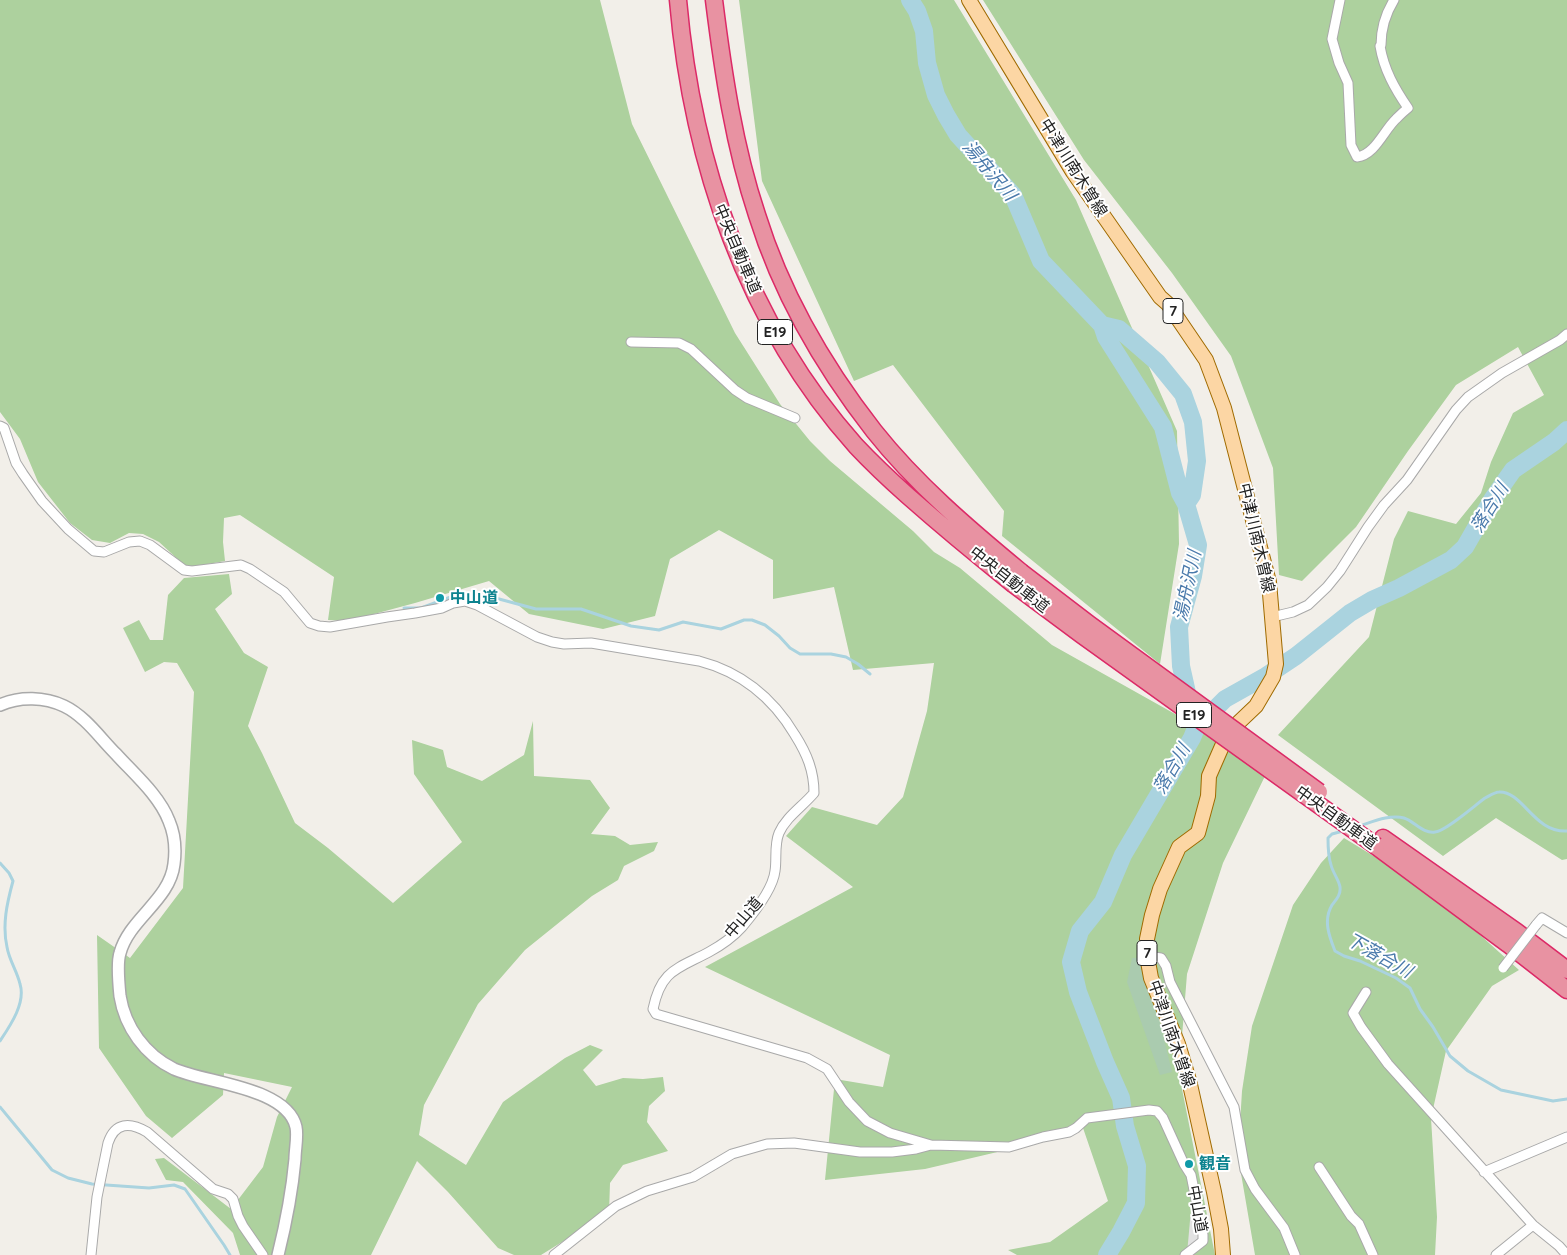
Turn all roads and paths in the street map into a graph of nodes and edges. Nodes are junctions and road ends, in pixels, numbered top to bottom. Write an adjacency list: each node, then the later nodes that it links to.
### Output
1 (678, 0): 10 (highway, 中央自動車道 / E19)
2 (714, 0): 10 (highway, 中央自動車道 / E19)
3 (968, 0): 11 (main road, 中津川南木曽線 / 7)
4 (1340, 0): 5 (street)
5 (1394, 0)
6 (1567, 334): 11 (street)
7 (631, 342): 8 (street)
8 (795, 418)
9 (0, 426): 21 (street, 中山道)
10 (1017, 578): 13 (highway, 中央自動車道 / E19, bridge)
11 (1272, 617): 15 (main road, 中津川南木曽線 / 7)
12 (0, 705): 27 (street)
13 (1378, 842): 17 (highway, 中央自動車道 / E19); 18 (highway, 中央自動車道 / E19)
14 (1567, 933): 16 (street, bridge)
15 (1147, 956): 30 (main road, 中津川南木曽線 / 7); 31 (street)
16 (1503, 968)
17 (1567, 970)
18 (1567, 990)
19 (1366, 992): 23 (street)
20 (1567, 1137): 23 (street)
21 (931, 1145): 28 (street); 29 (street, 中山道)
22 (1319, 1167): 32 (street)
23 (1484, 1172): 24 (street)
24 (1533, 1225): 33 (street); 34 (street)
25 (91, 1255): 26 (street)
26 (263, 1255)
27 (278, 1255)
28 (554, 1255)
29 (1185, 1255)
30 (1223, 1255)
31 (1295, 1255)
32 (1373, 1255)
33 (1496, 1255)
34 (1567, 1255)

